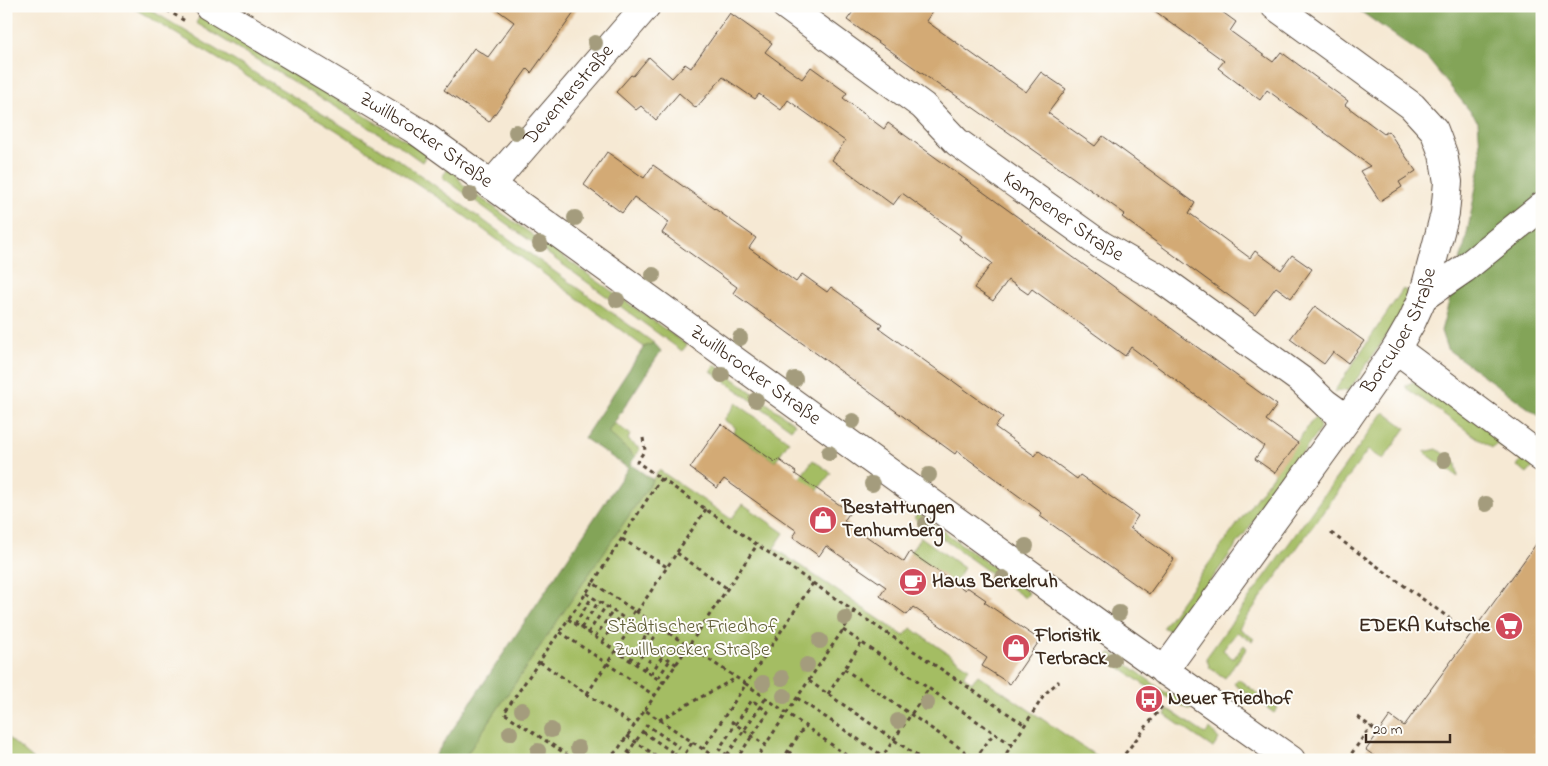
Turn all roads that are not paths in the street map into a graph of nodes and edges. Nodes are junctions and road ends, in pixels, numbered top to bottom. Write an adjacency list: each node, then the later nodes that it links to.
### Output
1 (208, 6): 5 (street, Zwillbrocker Straße)
2 (646, 6): 5 (street, Deventerstraße)
3 (786, 6): 9 (street, Kampener Straße)
4 (1275, 6): 7 (street, Borculoer Straße)
5 (491, 185): 11 (street, Zwillbrocker Straße)
6 (1542, 206): 7 (street)
7 (1423, 297): 8 (street, Borculoer Straße)
8 (1396, 349): 9 (street, Borculoer Straße); 10 (street)
9 (1347, 419): 11 (street, Borculoer Straße)
10 (1542, 458)
11 (1164, 670): 12 (street, Zwillbrocker Straße)
12 (1291, 760)

